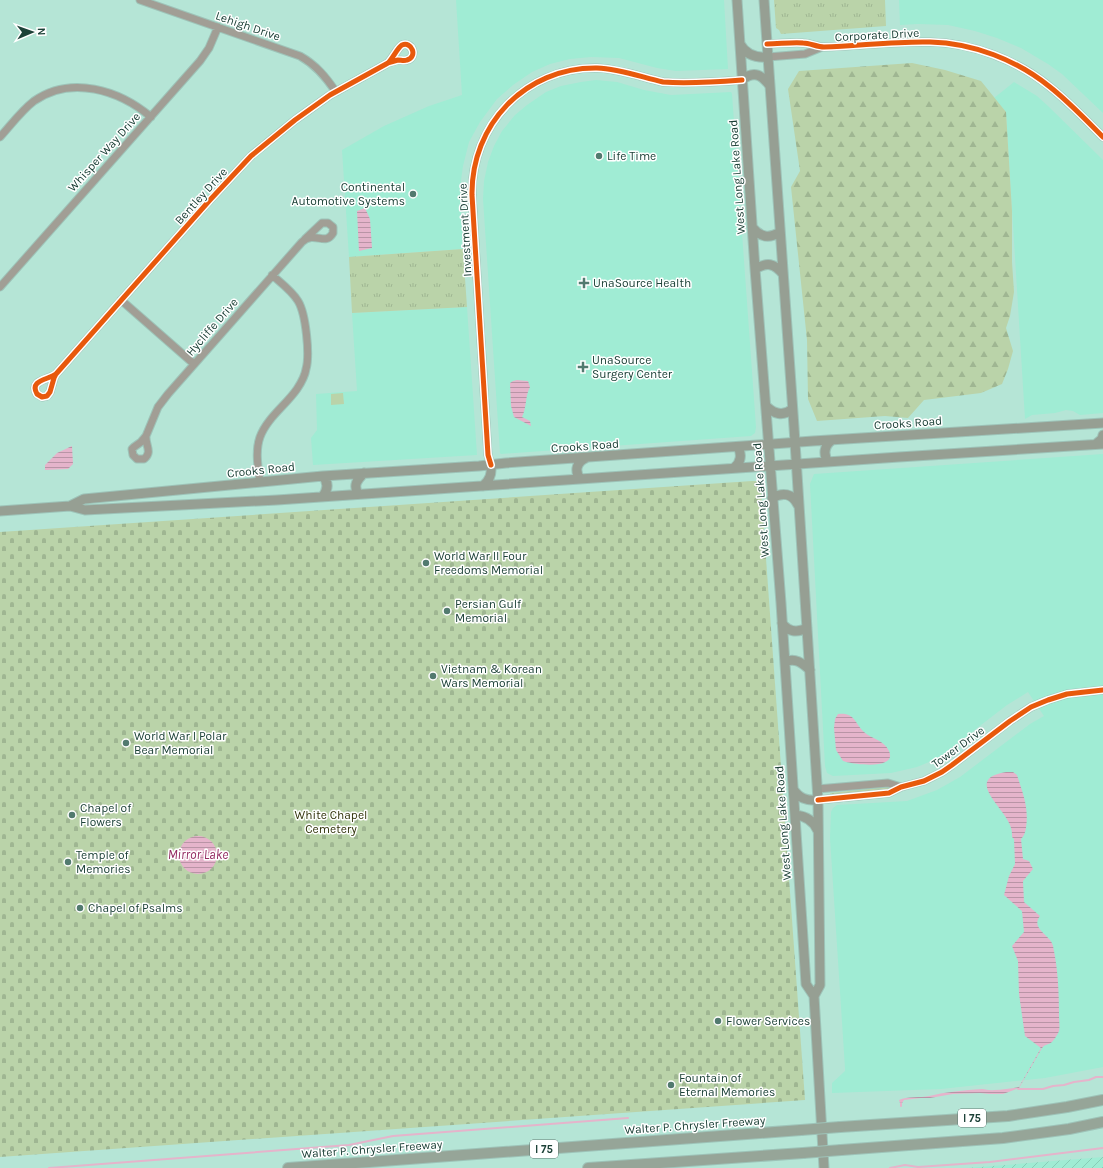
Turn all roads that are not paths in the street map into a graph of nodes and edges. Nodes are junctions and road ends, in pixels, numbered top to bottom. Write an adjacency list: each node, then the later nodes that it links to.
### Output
1 (140, 0): 4 (street, Lehigh Drive)
2 (737, 0): 5 (main road, West Long Lake Road)
3 (764, 0): 6 (main road, West Long Lake Road)
4 (218, 27): 12 (street, Lehigh Drive); 13 (street, Whisper Way Drive)
5 (740, 44): 8 (main road); 10 (main road, West Long Lake Road)
6 (767, 44): 7 (street, Corporate Drive); 8 (main road, West Long Lake Road)
7 (822, 48): 8 (street, Corporate Drive); 15 (street, Corporate Drive)
8 (768, 57): 11 (main road, West Long Lake Road)
9 (388, 63): 12 (street, Bentley Drive)
10 (742, 80): 11 (main road); 16 (main road, West Long Lake Road); 39 (street, Investment Drive)
11 (770, 86): 17 (main road, West Long Lake Road)
12 (336, 92): 23 (street, Bentley Drive)
13 (151, 116): 14 (street); 22 (street, Whisper Way Drive)
14 (0, 137)
15 (1103, 137)
16 (752, 227): 17 (main road); 19 (main road, West Long Lake Road)
17 (780, 232): 20 (main road, West Long Lake Road)
18 (305, 239): 21 (street, Hycliffe Drive)
19 (755, 269): 20 (main road); 26 (main road, West Long Lake Road)
20 (783, 274): 27 (main road, West Long Lake Road)
21 (272, 275): 24 (street, Hycliffe Drive); 45 (street)
22 (0, 287)
23 (121, 300): 24 (street); 25 (street, Bentley Drive)
24 (194, 364): 30 (street, Hycliffe Drive)
25 (56, 374)
26 (766, 406): 27 (main road); 33 (main road, West Long Lake Road)
27 (792, 408): 32 (main road, West Long Lake Road)
28 (1102, 425): 31 (main road, Crooks Road)
29 (1103, 435): 34 (main road)
30 (146, 436)
31 (832, 440): 32 (main road, Crooks Road); 37 (main road)
32 (794, 443): 33 (main road, Crooks Road); 38 (main road, West Long Lake Road)
33 (769, 444): 35 (main road, Crooks Road); 40 (main road, West Long Lake Road)
34 (1100, 444): 37 (main road, Crooks Road)
35 (738, 446): 36 (main road, Crooks Road); 41 (main road)
36 (586, 458): 39 (main road, Crooks Road); 44 (main road)
37 (828, 462): 38 (main road, Crooks Road)
38 (796, 464): 40 (main road, Crooks Road); 52 (main road, West Long Lake Road)
39 (491, 465): 42 (main road, Crooks Road); 46 (main road)
40 (770, 465): 41 (main road, Crooks Road); 50 (main road, West Long Lake Road)
41 (734, 468): 44 (main road, Crooks Road)
42 (364, 473): 43 (main road, Crooks Road); 48 (main road)
43 (323, 476): 45 (main road, Crooks Road); 49 (main road)
44 (580, 479): 46 (main road, Crooks Road)
45 (260, 482): 47 (main road, Crooks Road)
46 (483, 486): 48 (main road, Crooks Road)
47 (201, 488): 51 (main road); 53 (main road, Crooks Road)
48 (358, 494): 49 (main road, Crooks Road)
49 (322, 496): 51 (main road, Crooks Road)
50 (772, 498): 52 (main road); 55 (main road, West Long Lake Road)
51 (197, 505): 53 (main road, Crooks Road)
52 (798, 505): 56 (main road, West Long Lake Road)
53 (70, 506): 54 (main road, Crooks Road)
54 (0, 511)
55 (782, 623): 56 (main road); 57 (main road, West Long Lake Road)
56 (807, 628): 58 (main road, West Long Lake Road)
57 (785, 662): 58 (main road); 62 (main road, West Long Lake Road)
58 (810, 670): 61 (main road, West Long Lake Road)
59 (1103, 690): 60 (street, Tower Drive)
60 (901, 787): 61 (street, Tower Drive); 63 (street, Tower Drive)
61 (817, 788): 63 (main road, West Long Lake Road)
62 (793, 789): 63 (main road); 64 (main road, West Long Lake Road)
63 (818, 800): 65 (main road, West Long Lake Road)
64 (795, 815): 65 (main road); 66 (main road, West Long Lake Road)
65 (818, 833): 67 (main road, West Long Lake Road)
66 (801, 908): 67 (main road); 68 (main road, West Long Lake Road)
67 (819, 912): 68 (main road, West Long Lake Road)
68 (814, 996): 73 (main road, West Long Lake Road)
69 (1103, 1100): 71 (highway, Walter P. Chrysler Freeway / I 75, bridge)
70 (1103, 1122): 72 (highway, I 75, bridge)
71 (288, 1168)
72 (588, 1168)
73 (824, 1168)

